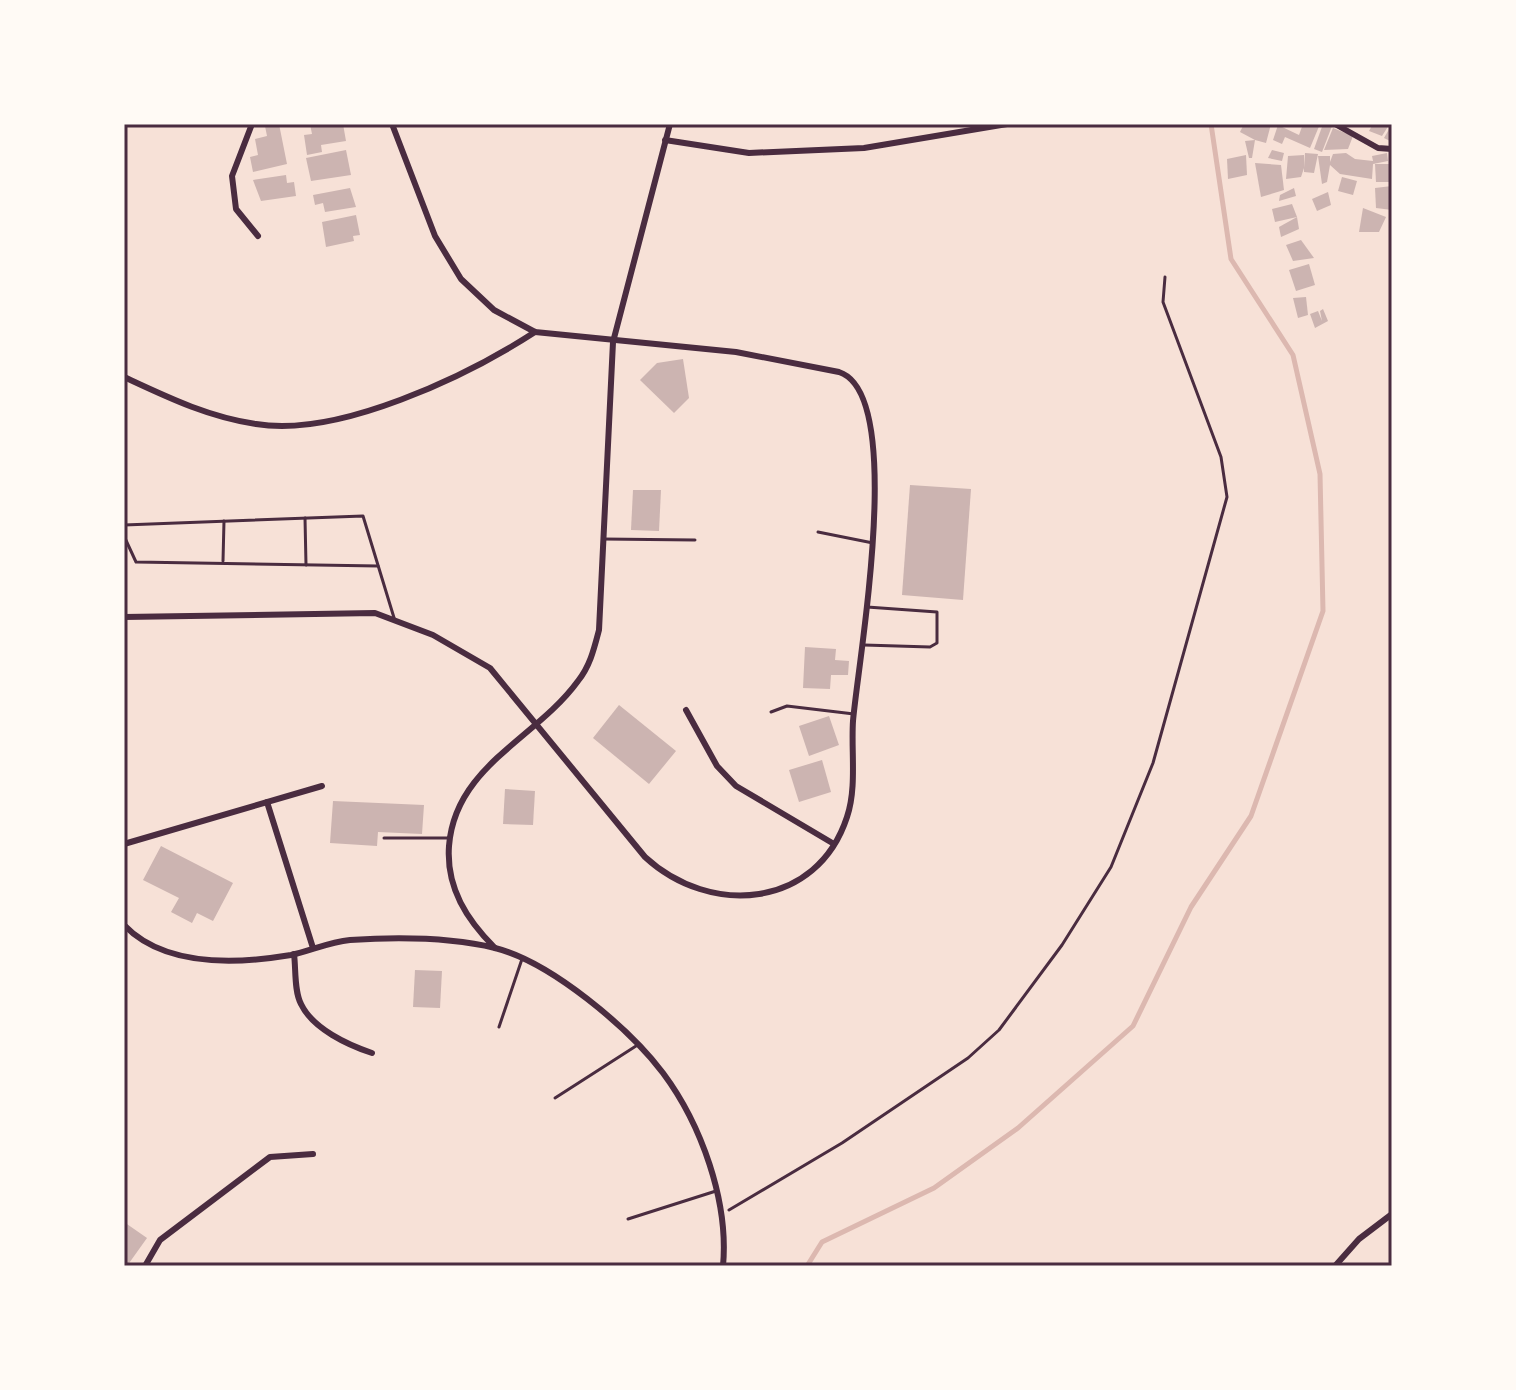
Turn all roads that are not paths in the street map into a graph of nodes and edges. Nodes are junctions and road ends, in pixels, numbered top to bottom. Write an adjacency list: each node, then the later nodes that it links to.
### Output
1 (252, 124): 8 (street)
2 (392, 124): 9 (street)
3 (670, 124): 6 (street)
4 (1007, 124): 6 (street)
5 (1335, 124): 7 (street)
6 (665, 140): 10 (street)
7 (1392, 149)
8 (258, 236)
9 (535, 332): 10 (street); 11 (street)
10 (613, 342): 17 (street); 19 (street)
11 (124, 377)
12 (305, 518): 13 (lane); 21 (lane); 22 (lane)
13 (224, 521): 14 (lane); 20 (lane)
14 (124, 525)
15 (818, 532): 19 (lane)
16 (124, 536): 20 (lane)
17 (603, 539): 18 (lane); 30 (street)
18 (695, 540)
19 (873, 543): 23 (street)
20 (223, 561): 21 (lane)
21 (306, 565): 22 (lane)
22 (378, 566): 25 (lane)
23 (867, 607): 26 (street); 26 (lane)
24 (124, 617): 25 (street)
25 (395, 621): 30 (street)
26 (864, 645): 29 (street)
27 (686, 710): 36 (street)
28 (771, 712): 29 (lane)
29 (854, 714): 36 (street)
30 (536, 722): 34 (street); 36 (street)
31 (322, 786): 32 (street)
32 (267, 802): 35 (street); 38 (street)
33 (384, 838): 34 (lane)
34 (449, 838): 39 (street)
35 (124, 844)
36 (834, 844)
37 (124, 925): 40 (street)
38 (313, 948): 39 (street); 40 (street)
39 (495, 948): 41 (street)
40 (294, 954): 44 (street)
41 (522, 959): 42 (lane); 43 (street)
42 (499, 1027)
43 (640, 1043): 45 (lane); 47 (street)
44 (372, 1053)
45 (555, 1098)
46 (313, 1154): 50 (street)
47 (716, 1191): 49 (lane); 51 (street)
48 (1392, 1214): 52 (street)
49 (628, 1219)
50 (145, 1266)
51 (723, 1266)
52 (1335, 1266)

